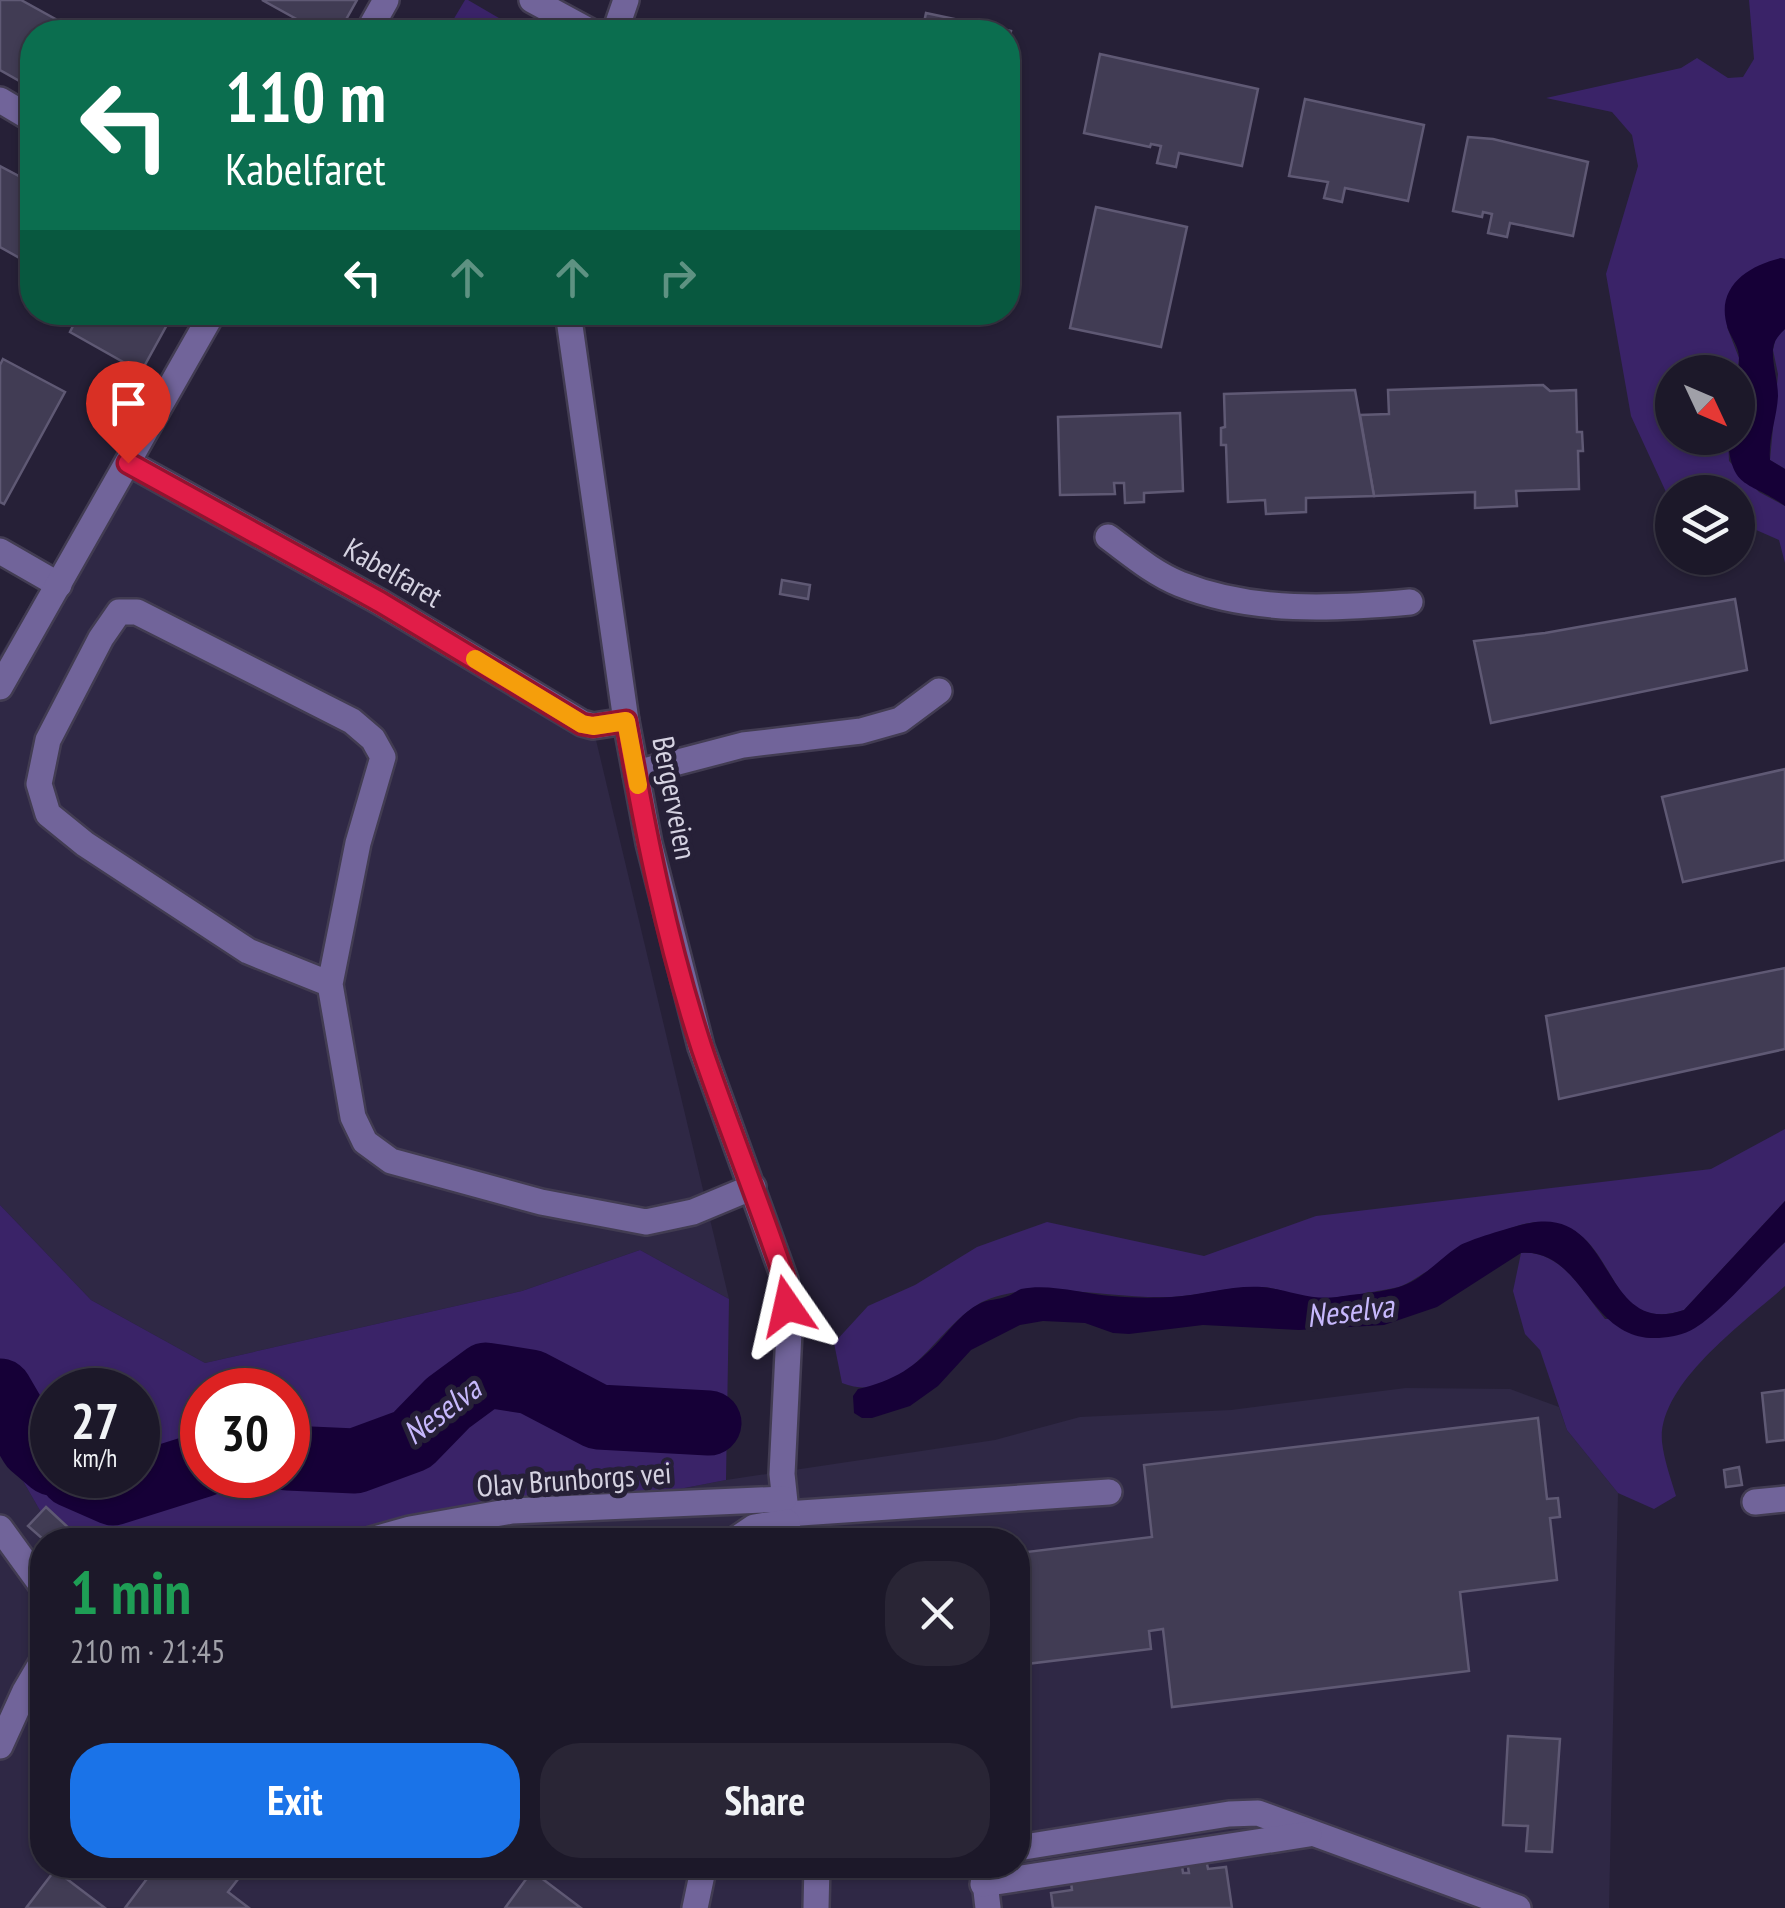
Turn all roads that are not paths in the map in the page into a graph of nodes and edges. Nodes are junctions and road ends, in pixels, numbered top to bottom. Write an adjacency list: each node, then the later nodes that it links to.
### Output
1 (532, 0): 2 (street)
2 (569, 20)
3 (205, 325): 5 (street)
4 (570, 325): 12 (street, Bergerveien)
5 (128, 463): 8 (street); 12 (street, Kabelfaret)
6 (1108, 537): 9 (street)
7 (0, 551): 8 (street)
8 (59, 584): 10 (street)
9 (1410, 602)
10 (0, 687)
11 (938, 691): 13 (street)
12 (626, 721): 13 (street, Bergerveien)
13 (636, 773): 15 (street, Bergerveien)
14 (330, 984): 14 (street); 15 (street)
15 (753, 1187): 19 (street, Bergerveien)
16 (1109, 1492): 19 (street)
17 (1785, 1498): 18 (street)
18 (1755, 1502)
19 (785, 1510): 21 (street, Olav Brunborgs vei); 22 (street)
20 (0, 1528): 23 (street)
21 (416, 1528)
22 (754, 1528)
23 (30, 1569)
24 (30, 1682): 25 (street)
25 (0, 1746)
26 (1314, 1833): 27 (street); 30 (street); 33 (street)
27 (1030, 1846)
28 (701, 1878): 31 (street)
29 (817, 1878): 32 (street)
30 (985, 1886)
31 (695, 1908)
32 (816, 1908)
33 (1518, 1908)

